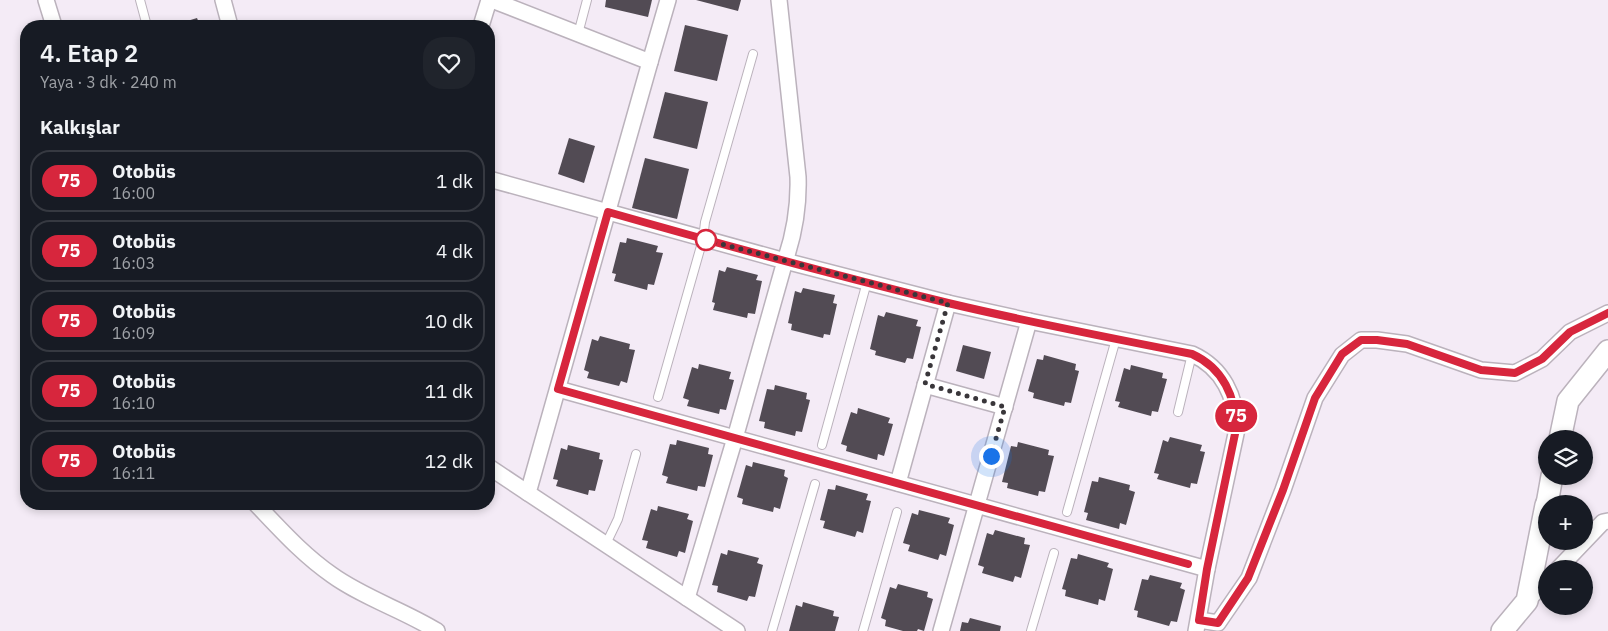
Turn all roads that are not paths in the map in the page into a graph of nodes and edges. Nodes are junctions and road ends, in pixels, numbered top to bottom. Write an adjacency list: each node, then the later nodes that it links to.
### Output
1 (46, 0): 8 (street)
2 (140, 0): 9 (lane)
3 (223, 0): 10 (street)
4 (490, 0): 11 (street); 12 (street)
5 (587, 0): 12 (lane)
6 (668, 0): 14 (street)
7 (779, 0): 18 (street)
8 (52, 20)
9 (145, 20)
10 (228, 20)
11 (483, 20)
12 (578, 34): 14 (street)
13 (753, 54): 17 (lane)
14 (650, 62): 16 (street)
15 (495, 181): 16 (street)
16 (608, 212): 17 (street); 27 (street)
17 (703, 239): 18 (street); 28 (lane)
18 (785, 261): 19 (street); 32 (street)
19 (867, 282): 20 (street); 33 (lane)
20 (948, 303): 22 (street); 26 (street)
21 (1608, 313): 52 (street)
22 (1029, 321): 23 (street); 29 (street)
23 (1116, 339): 25 (street); 42 (lane)
24 (1608, 351): 31 (street)
25 (1192, 354): 30 (lane); 48 (street)
26 (925, 384): 29 (street); 36 (street)
27 (558, 389): 32 (street); 38 (street)
28 (658, 397)
29 (1005, 407): 39 (street)
30 (1178, 412)
31 (1562, 430)
32 (735, 438): 36 (street); 50 (street)
33 (822, 445)
34 (636, 454): 44 (lane)
35 (495, 471): 38 (street)
36 (898, 483): 39 (street)
37 (815, 484): 55 (lane)
38 (528, 493): 44 (street)
39 (976, 505): 48 (street); 57 (street)
40 (262, 510): 53 (street)
41 (897, 512): 56 (lane)
42 (1067, 512)
43 (1608, 521): 47 (street)
44 (606, 544): 50 (street)
45 (1538, 545): 51 (street)
46 (1054, 553): 58 (lane)
47 (1567, 560)
48 (1207, 569): 52 (street)
49 (1538, 590): 51 (street)
50 (687, 598): 54 (street)
51 (1527, 601): 59 (street)
52 (1198, 626)
53 (437, 631)
54 (737, 631)
55 (772, 631)
56 (863, 631)
57 (941, 631)
58 (1031, 631)
59 (1502, 631)

